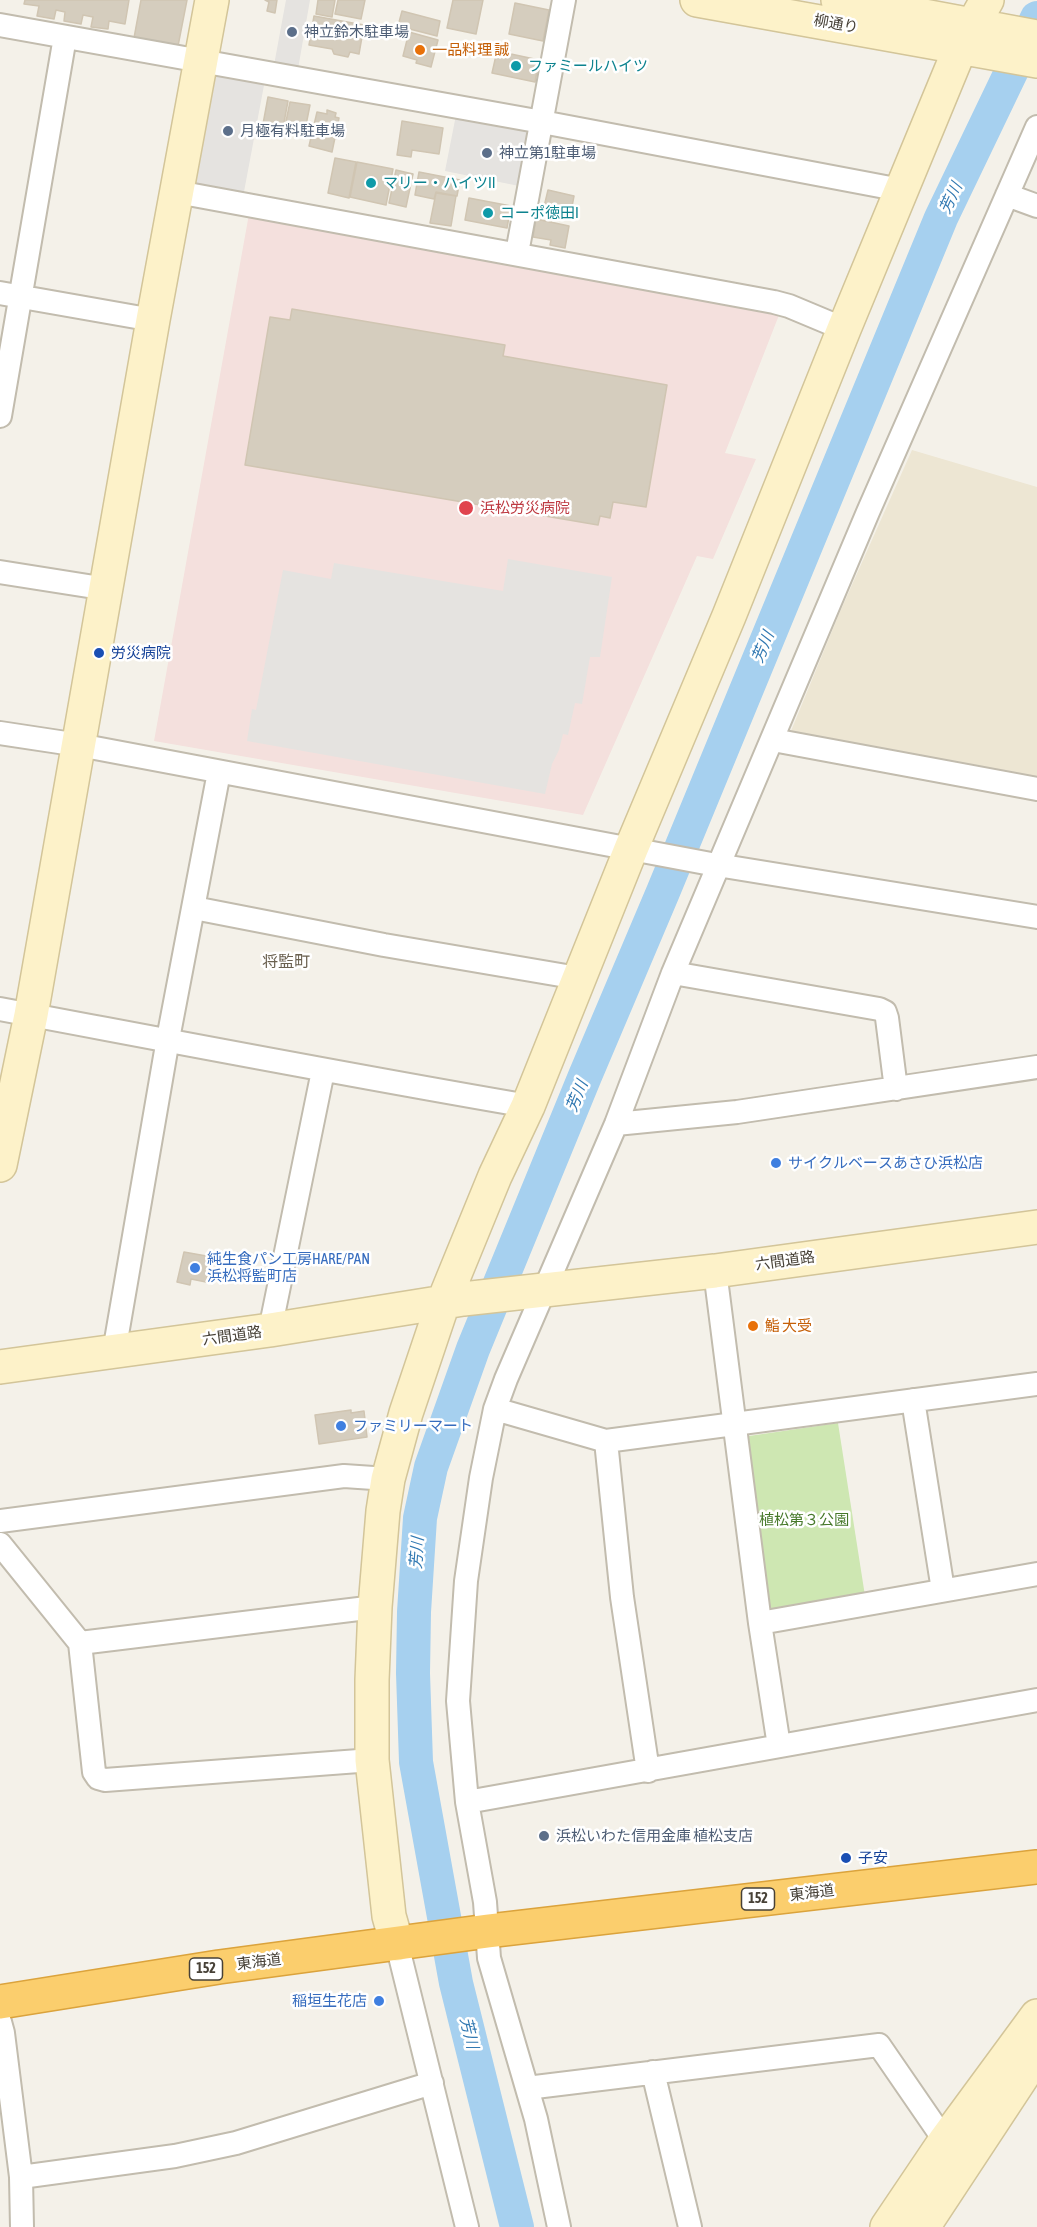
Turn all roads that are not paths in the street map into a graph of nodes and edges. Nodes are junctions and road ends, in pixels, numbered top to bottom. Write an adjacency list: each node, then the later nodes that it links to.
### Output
1 (212, 0): 9 (street)
2 (564, 0): 11 (street)
3 (697, 0): 6 (street, 柳通り)
4 (838, 0): 6 (street, 柳通り)
5 (0, 25): 7 (street)
6 (977, 29): 8 (street); 10 (street); 13 (street)
7 (65, 37): 9 (street); 18 (street)
8 (1037, 38)
9 (201, 61): 11 (street); 14 (street)
10 (1037, 61)
11 (542, 122): 13 (street); 17 (street)
12 (1037, 127): 15 (street)
13 (901, 190): 20 (street)
14 (177, 192): 17 (street); 19 (street)
15 (1007, 195): 16 (street); 25 (street)
16 (1037, 206)
17 (517, 253): 20 (street)
18 (10, 295): 19 (street); 21 (street)
19 (153, 320): 23 (street)
20 (844, 329): 29 (street)
21 (0, 416)
22 (0, 572): 23 (street)
23 (107, 589): 26 (street)
24 (0, 733): 26 (street)
25 (773, 740): 28 (street); 30 (street)
26 (79, 745): 27 (street); 35 (street)
27 (219, 772): 29 (street); 31 (street)
28 (1037, 789)
29 (637, 850): 30 (street); 34 (street)
30 (715, 865): 32 (street); 33 (street)
31 (194, 908): 34 (street); 36 (street)
32 (1037, 917)
33 (673, 973): 39 (street); 41 (street)
34 (578, 978): 40 (street)
35 (15, 1012): 36 (street); 42 (street)
36 (168, 1039): 38 (street); 48 (street)
37 (1037, 1067): 39 (street)
38 (323, 1071): 40 (street); 47 (street)
39 (896, 1089): 41 (street)
40 (528, 1106): 46 (street)
41 (616, 1124): 45 (street)
42 (0, 1164)
43 (1037, 1227): 44 (street, 六間道路)
44 (714, 1271): 45 (street, 六間道路); 53 (street)
45 (538, 1291): 46 (street, 六間道路); 52 (street)
46 (453, 1301): 47 (street, 六間道路); 55 (street)
47 (270, 1330): 48 (street, 六間道路)
48 (114, 1352): 49 (street, 六間道路)
49 (0, 1367)
50 (1037, 1384): 51 (street)
51 (913, 1400): 53 (street); 59 (street)
52 (495, 1409): 54 (street); 67 (street)
53 (735, 1423): 54 (street); 61 (street)
54 (606, 1441): 66 (street)
55 (388, 1479): 56 (street); 60 (street)
56 (0, 1521)
57 (0, 1544): 62 (street)
58 (1037, 1574): 59 (street)
59 (943, 1590): 61 (street)
60 (375, 1607): 62 (street); 65 (street)
61 (760, 1623): 64 (street)
62 (80, 1643): 65 (street)
63 (1037, 1700): 64 (street)
64 (779, 1746): 66 (street)
65 (372, 1760): 70 (street)
66 (648, 1771): 67 (street)
67 (467, 1802): 69 (street)
68 (1037, 1867): 69 (highway, 東海道 / 152)
69 (484, 1932): 70 (highway, 152); 76 (street)
70 (404, 1943): 71 (highway, 東海道 / 152); 75 (street)
71 (0, 2002)
72 (0, 2022): 78 (street)
73 (1033, 2028): 77 (street); 84 (street)
74 (653, 2072): 76 (street); 77 (street); 82 (street)
75 (432, 2083): 78 (street); 80 (street)
76 (527, 2088): 81 (street)
77 (945, 2140): 83 (street)
78 (21, 2177): 79 (street)
79 (22, 2227)
80 (467, 2227)
81 (559, 2227)
82 (690, 2227)
83 (887, 2227)
84 (922, 2227)

